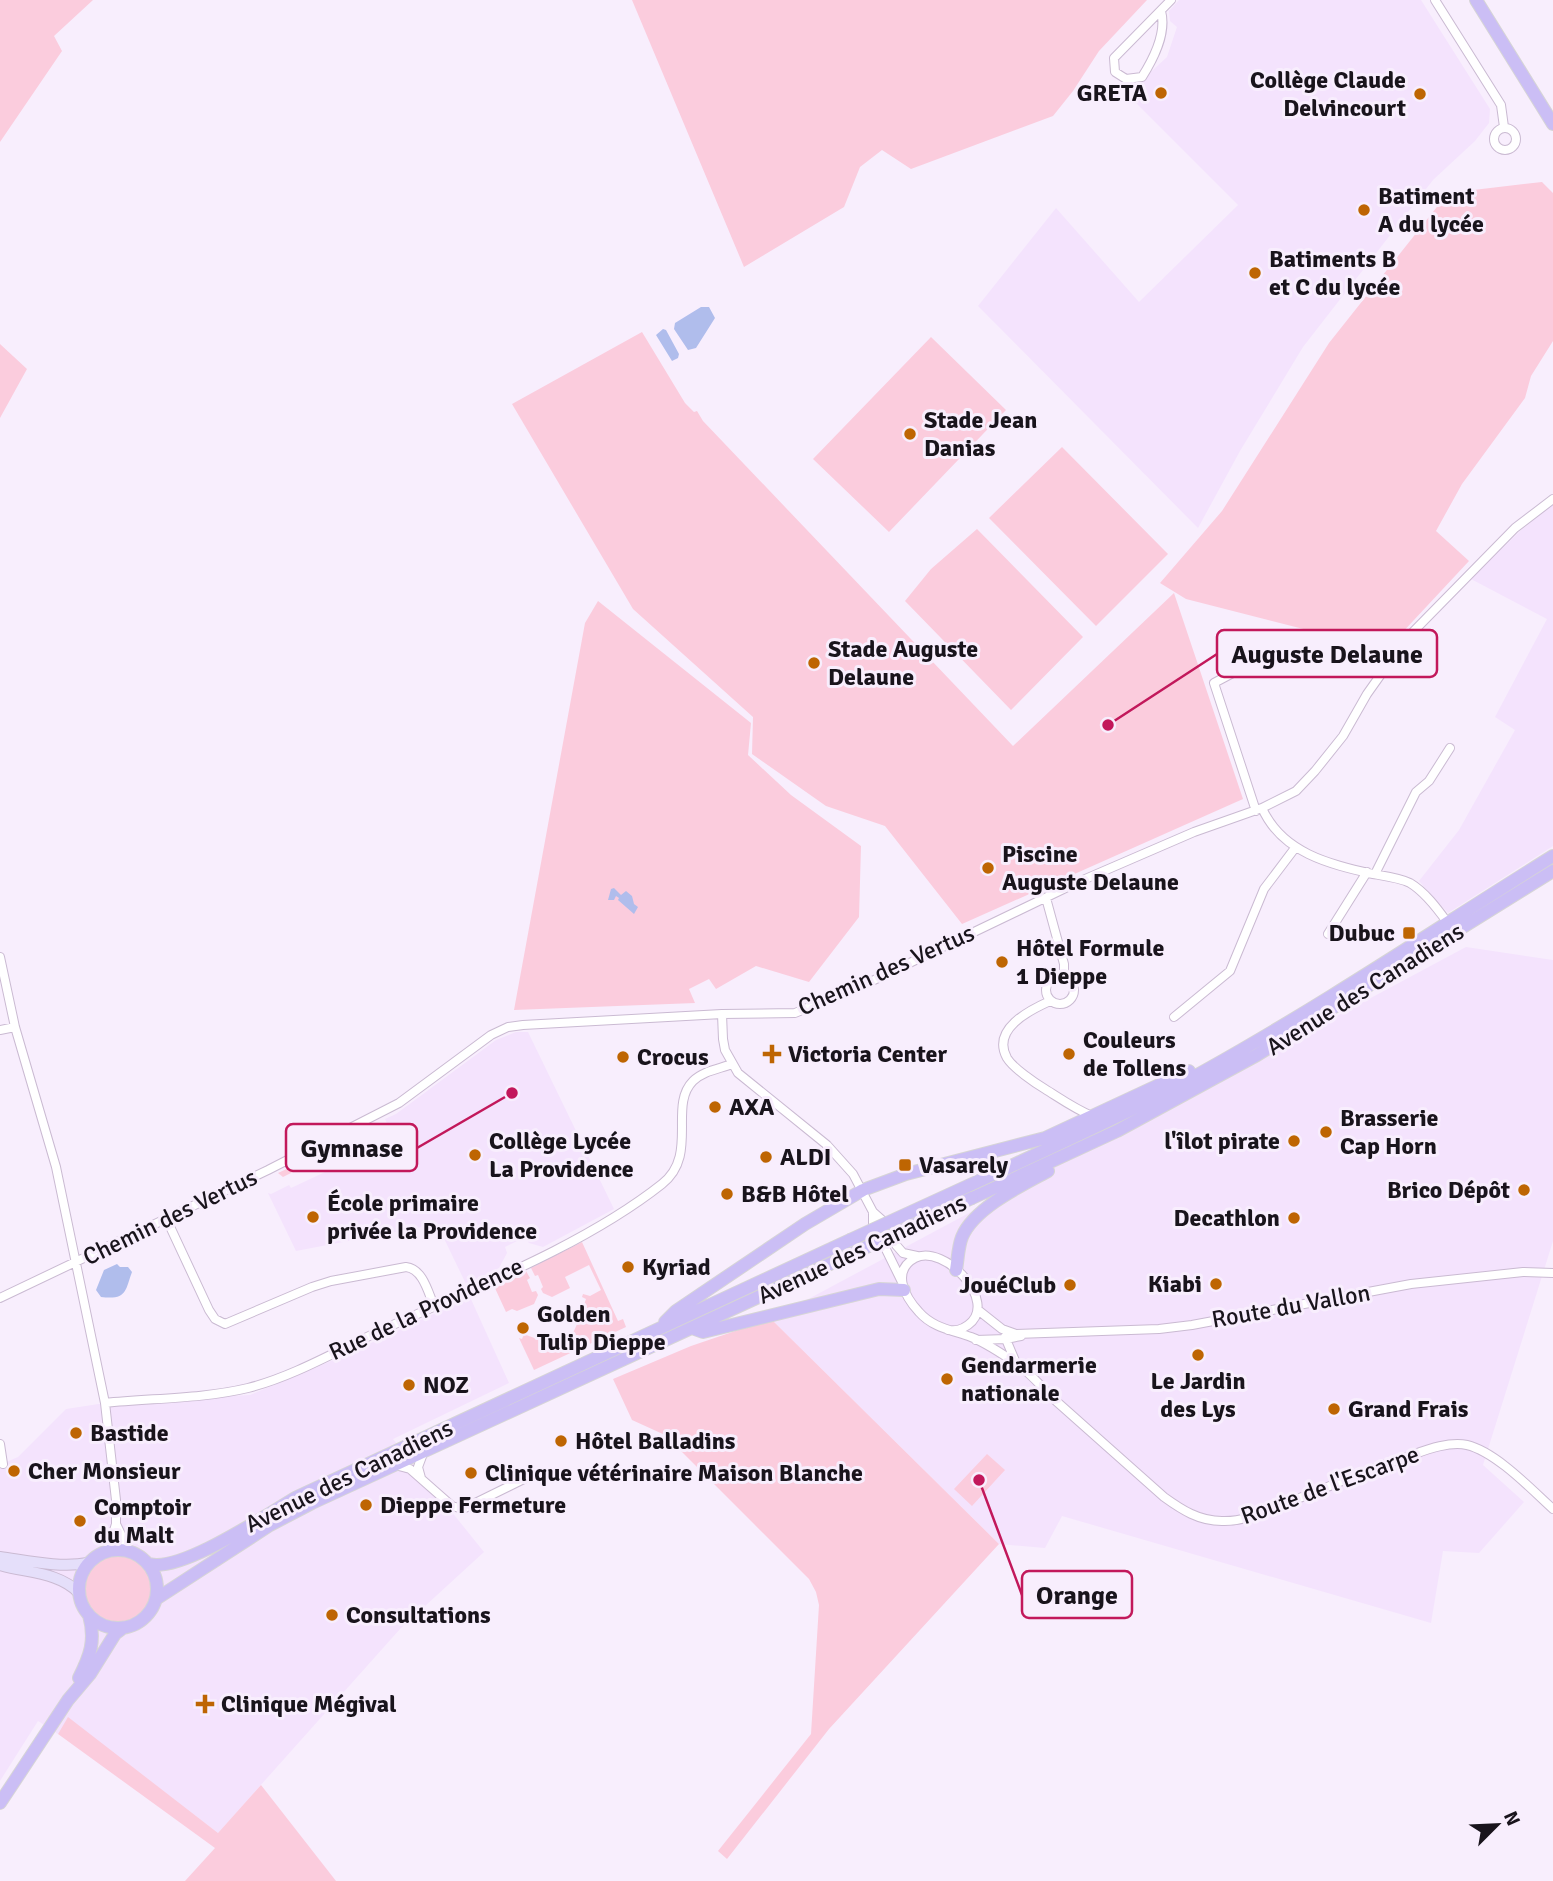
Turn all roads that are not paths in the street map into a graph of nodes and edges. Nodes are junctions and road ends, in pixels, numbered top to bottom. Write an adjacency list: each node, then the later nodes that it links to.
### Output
1 (1171, 0): 4 (street)
2 (1435, 0): 6 (street)
3 (1476, 0): 5 (main road)
4 (1161, 11): 4 (street)
5 (1553, 124)
6 (1504, 127)
7 (1553, 499): 10 (street, Chemin des Vertus)
8 (1244, 667): 10 (street)
9 (1450, 748): 14 (street)
10 (1259, 809): 11 (street); 15 (street, Chemin des Vertus)
11 (1295, 848): 14 (street); 22 (street)
12 (1553, 856): 16 (main road, Avenue des Canadiens)
13 (1553, 871): 28 (main road, Avenue des Canadiens)
14 (1371, 873): 16 (street); 17 (street)
15 (1046, 898): 19 (street); 21 (street, Chemin des Vertus)
16 (1447, 922): 26 (main road, Avenue des Canadiens)
17 (1328, 934)
18 (0, 957): 23 (street)
19 (1064, 976): 20 (street); 20 (street)
20 (1050, 1001): 27 (street)
21 (722, 1014): 25 (street); 31 (street, Chemin des Vertus)
22 (1174, 1017)
23 (15, 1027): 24 (street); 34 (street)
24 (0, 1030)
25 (732, 1063): 29 (street); 39 (street, Rue de la Providence)
26 (1210, 1068): 27 (main road); 32 (main road, Avenue des Canadiens, bridge)
27 (1092, 1116): 29 (main road)
28 (1117, 1131): 32 (main road, Avenue des Canadiens, bridge); 35 (main road)
29 (863, 1191): 30 (street); 41 (main road)
30 (873, 1212): 33 (street); 37 (street)
31 (166, 1218): 34 (street, Chemin des Vertus); 39 (street)
32 (853, 1246): 41 (main road, Avenue des Canadiens); 42 (main road, Avenue des Canadiens)
33 (917, 1256): 35 (street); 37 (street)
34 (75, 1263): 38 (street, Chemin des Vertus); 49 (street)
35 (956, 1270): 40 (street)
36 (1553, 1273): 45 (street, Route du Vallon)
37 (903, 1286): 42 (main road); 44 (street)
38 (0, 1297)
39 (434, 1306): 49 (street, Rue de la Providence)
40 (978, 1310): 43 (street); 44 (street)
41 (660, 1328): 62 (main road, Avenue des Canadiens)
42 (691, 1328): 51 (main road, Avenue des Canadiens)
43 (1002, 1329): 45 (street); 46 (street, Route de l'Escarpe)
44 (948, 1330): 47 (street, Route de l'Escarpe)
45 (1028, 1335): 46 (street)
46 (1006, 1339): 47 (street); 48 (street, Route de l'Escarpe)
47 (976, 1340): 48 (street, Route de l'Escarpe)
48 (1016, 1363): 56 (street, Route de l'Escarpe)
49 (105, 1403): 57 (street)
50 (0, 1444): 52 (street)
51 (424, 1451): 53 (main road, Avenue des Canadiens); 55 (street)
52 (3, 1464)
53 (395, 1465): 55 (street); 65 (main road, Avenue des Canadiens)
54 (530, 1476): 55 (street)
55 (421, 1481)
56 (1553, 1508)
57 (116, 1524): 58 (street); 59 (street)
58 (107, 1550): 59 (main road); 61 (main road)
59 (129, 1551): 62 (main road)
60 (0, 1557): 61 (main road)
61 (88, 1563): 64 (main road)
62 (149, 1564): 65 (main road)
63 (0, 1565): 64 (main road)
64 (79, 1593): 66 (main road)
65 (156, 1599): 67 (main road)
66 (89, 1615): 67 (main road); 68 (main road)
67 (123, 1628): 68 (main road)
68 (68, 1700): 69 (main road)
69 (0, 1803)

